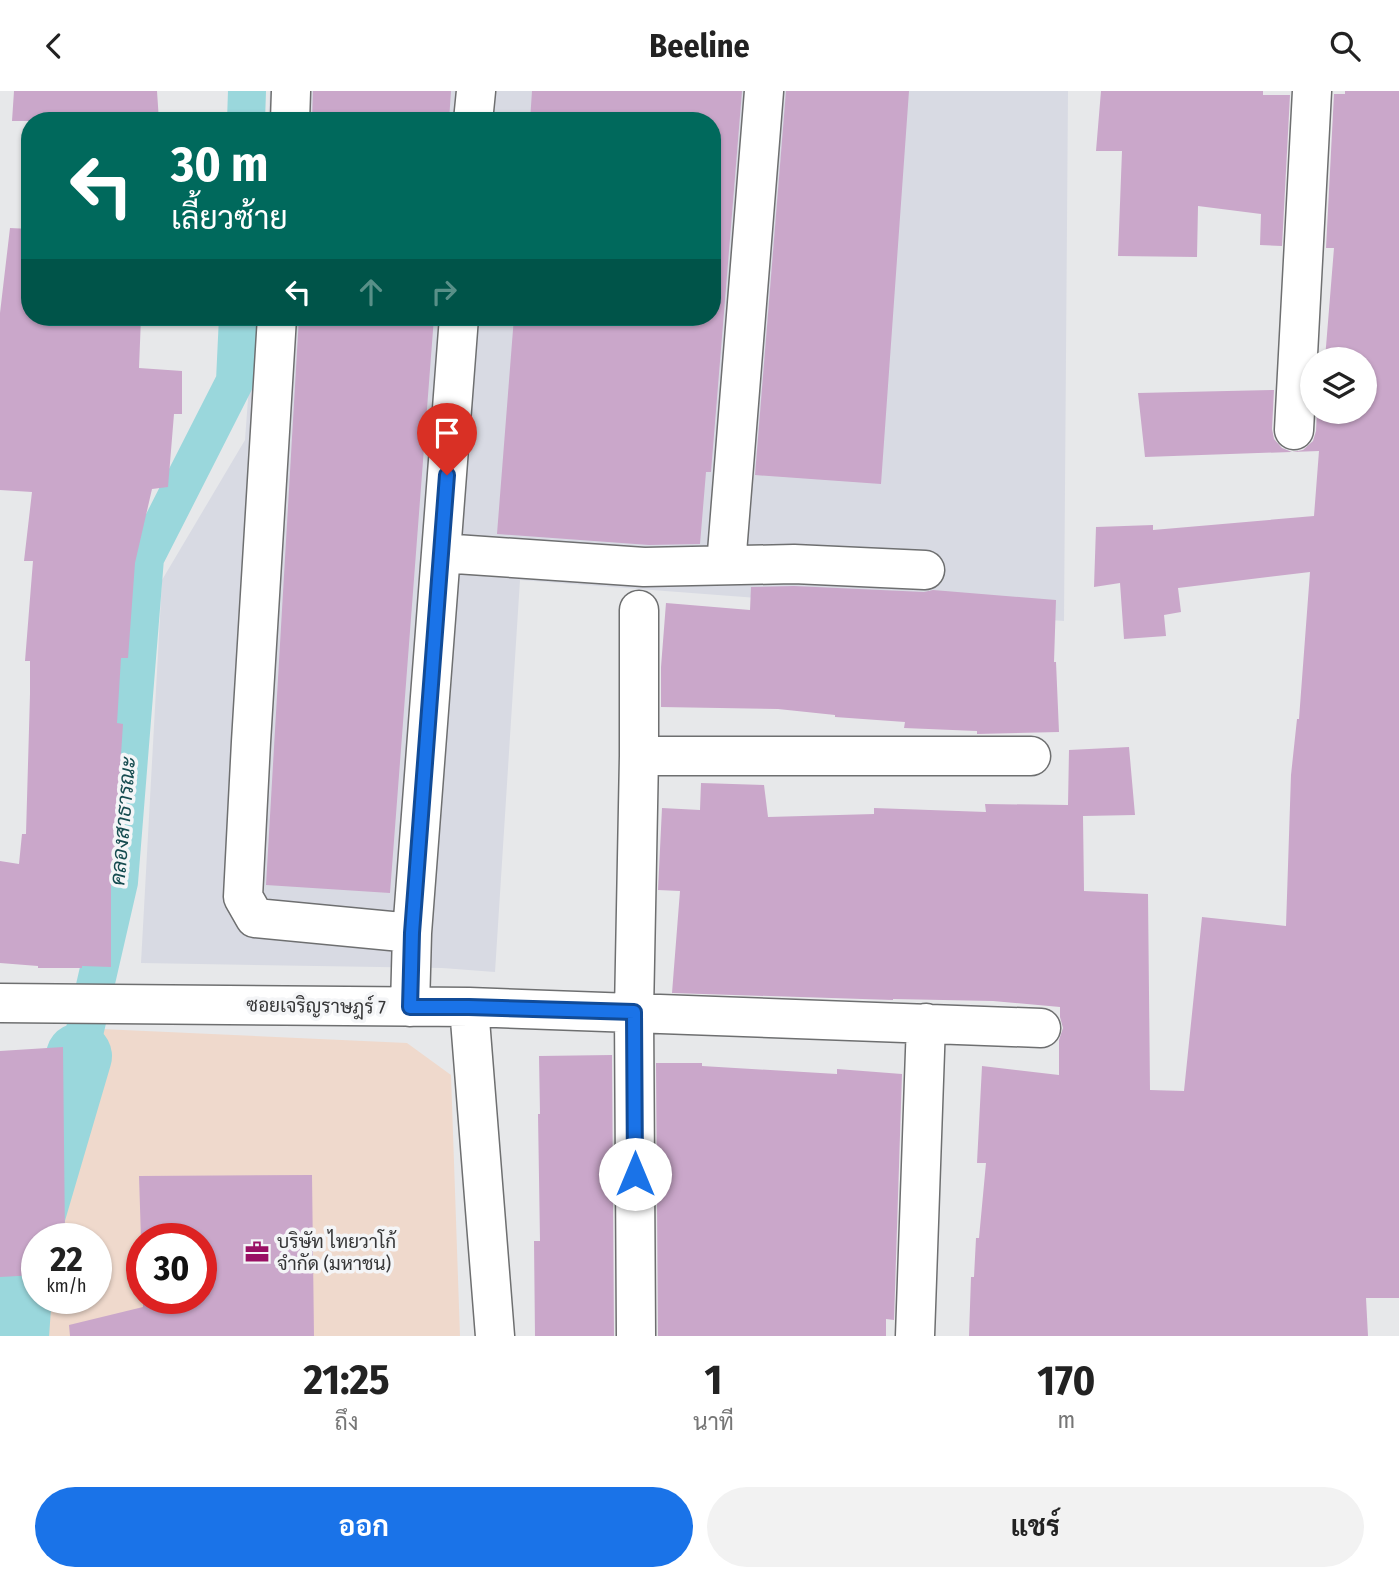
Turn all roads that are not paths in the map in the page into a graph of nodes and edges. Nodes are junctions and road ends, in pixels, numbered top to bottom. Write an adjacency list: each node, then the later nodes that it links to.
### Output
1 (291, 91): 5 (street)
2 (476, 91): 6 (street)
3 (764, 91): 11 (street)
4 (1312, 91): 9 (street)
5 (290, 112)
6 (474, 112)
7 (276, 326): 16 (street)
8 (458, 326): 10 (street)
9 (1294, 430)
10 (441, 554): 11 (street); 16 (street)
11 (726, 565): 12 (street)
12 (925, 570)
13 (639, 610): 14 (street)
14 (639, 756): 15 (street); 20 (street)
15 (1031, 756)
16 (412, 933): 18 (street)
17 (0, 1003): 18 (street, ซอยเจริญราษฎร์ 7)
18 (410, 1007): 19 (street, ซอยเจริญราษฎร์ 7)
19 (469, 1007): 20 (street, ซอยเจริญราษฎร์ 7); 23 (street)
20 (634, 1012): 21 (street, ซอยเจริญราษฎร์ 7); 24 (street)
21 (926, 1023): 22 (street, ซอยเจริญราษฎร์ 7); 25 (street)
22 (1041, 1028)
23 (495, 1336)
24 (636, 1336)
25 (915, 1336)

